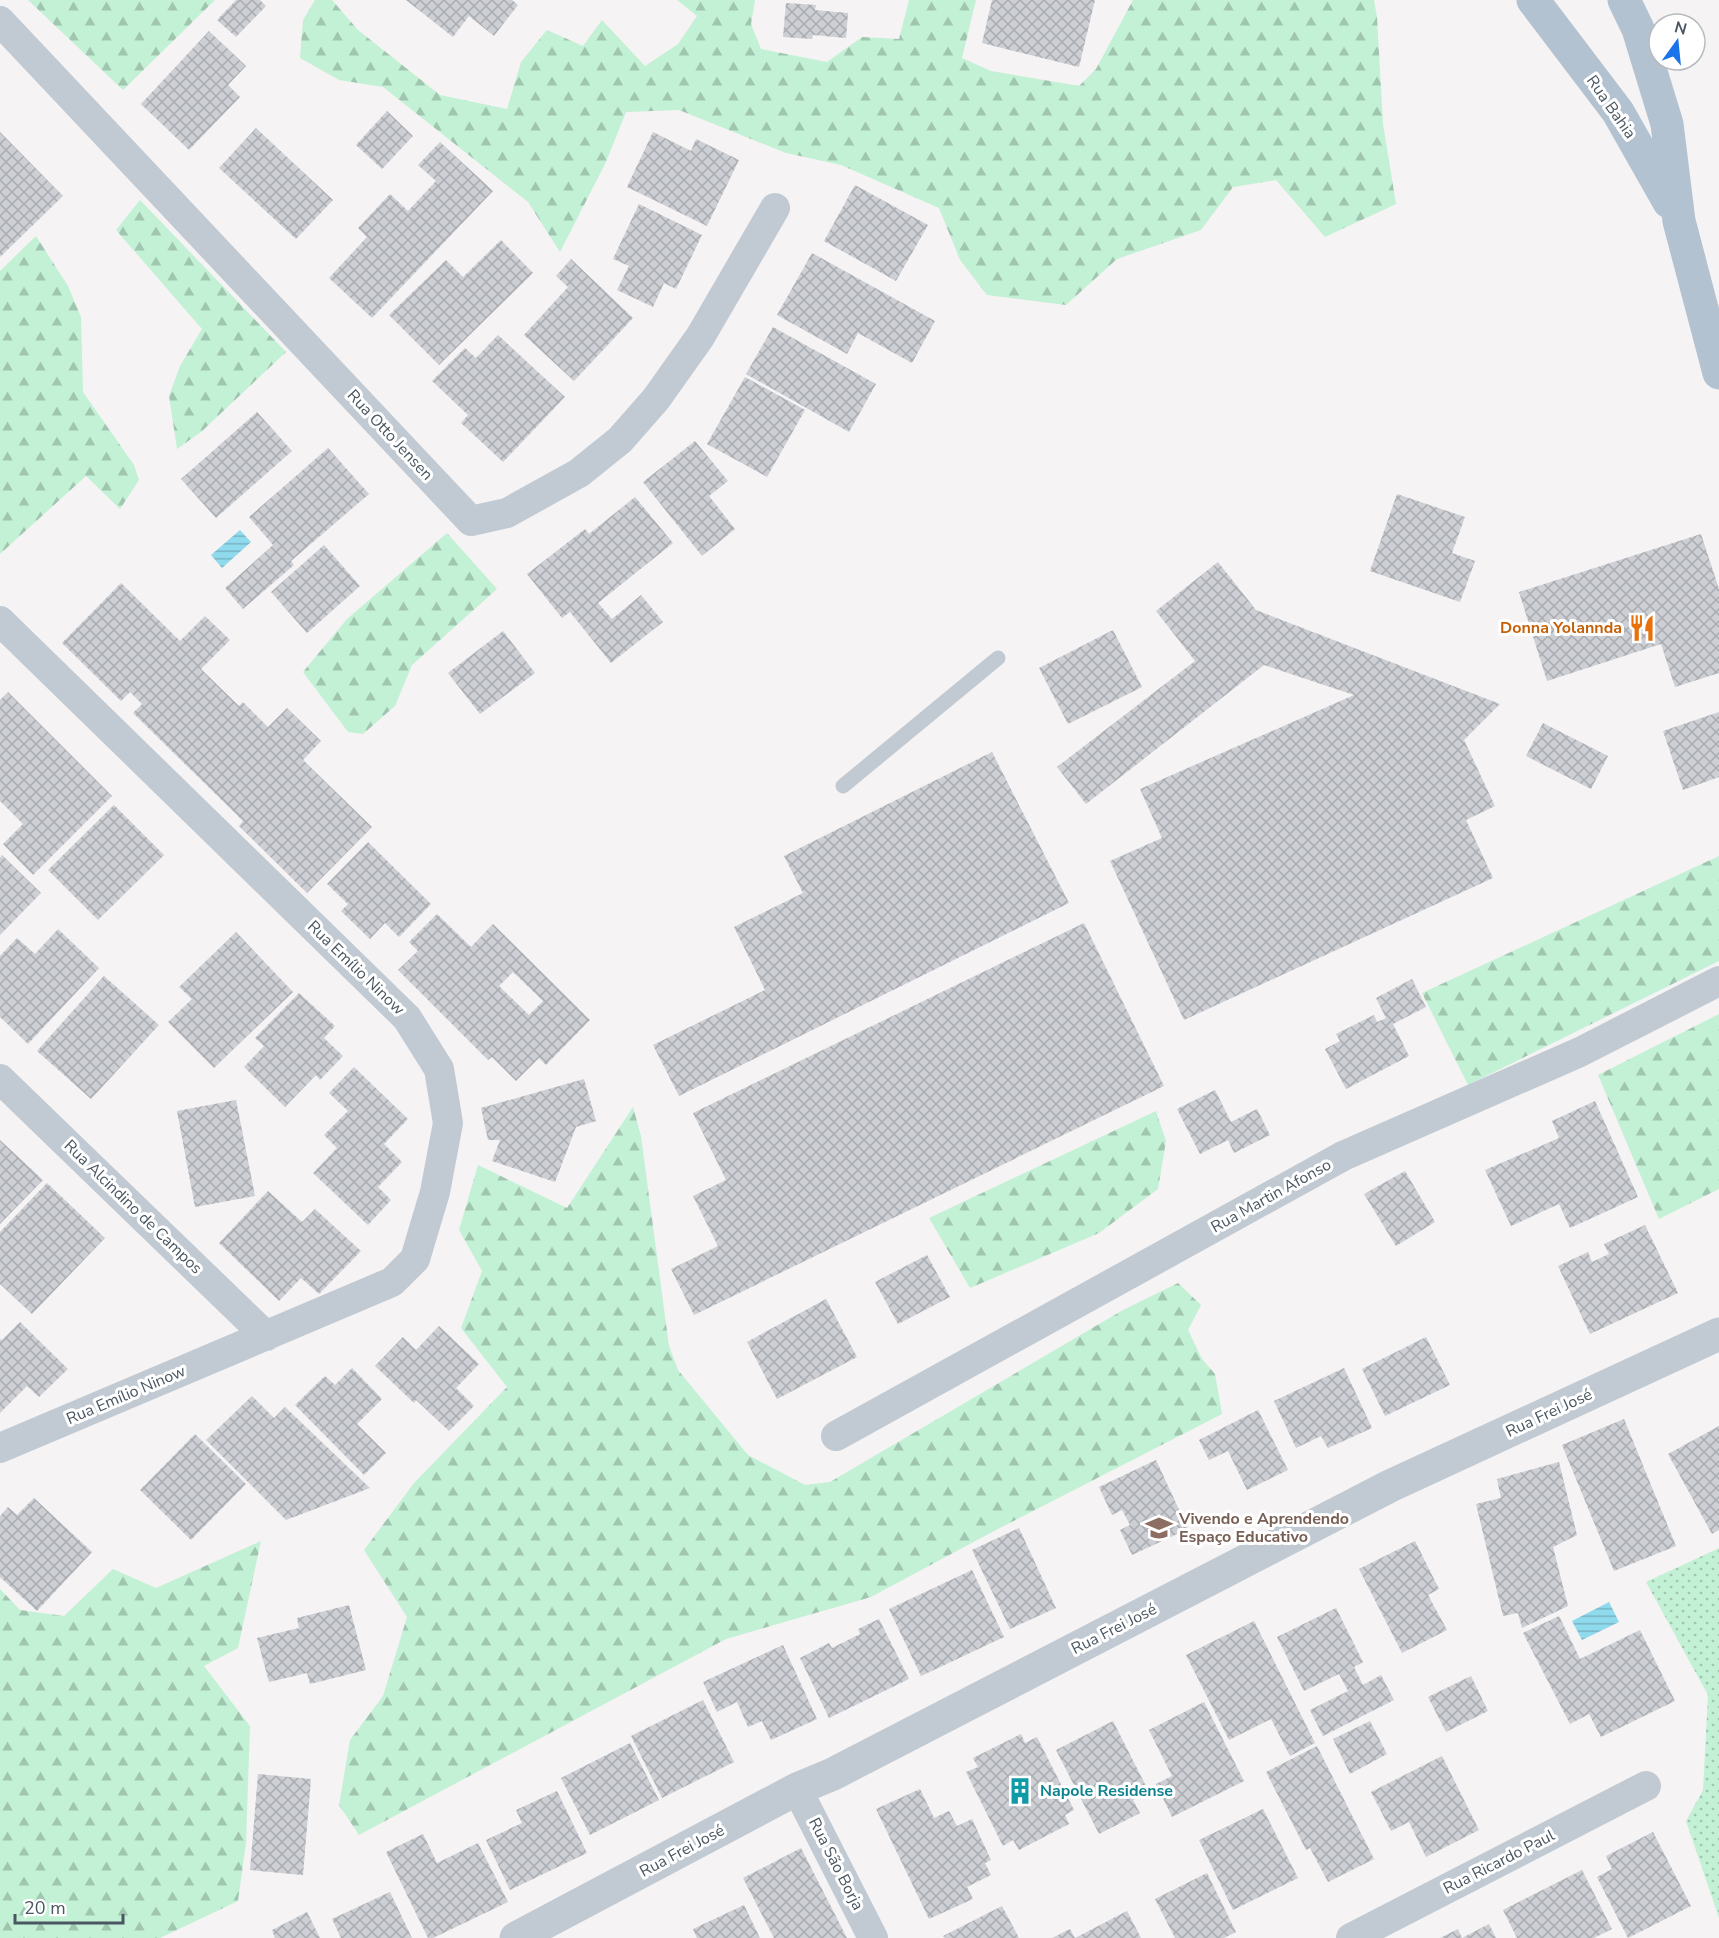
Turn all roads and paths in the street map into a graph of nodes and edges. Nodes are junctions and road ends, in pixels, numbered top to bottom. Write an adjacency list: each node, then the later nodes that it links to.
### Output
1 (1533, 0): 5 (main road, Rua Bahia)
2 (1624, 0): 5 (main road, Rua Bahia)
3 (0, 21): 4 (street, Rua Otto Jensen)
4 (775, 208)
5 (1679, 221): 6 (main road, Rua Bahia)
6 (1719, 373)
7 (0, 621): 13 (street, Rua Emílio Ninow)
8 (998, 658): 9 (lane)
9 (843, 786)
10 (1719, 981): 14 (street, Rua Martin Afonso)
11 (0, 1079): 13 (street, Rua Alcindino de Campos)
12 (1719, 1334): 17 (street, Rua Frei José)
13 (266, 1336): 15 (street, Rua Emílio Ninow)
14 (836, 1436)
15 (0, 1448)
16 (1646, 1786): 20 (street, Rua Ricardo Paul)
17 (797, 1789): 18 (street, Rua Frei José); 19 (street, Rua São Borja)
18 (516, 1938)
19 (873, 1938)
20 (1351, 1938)

